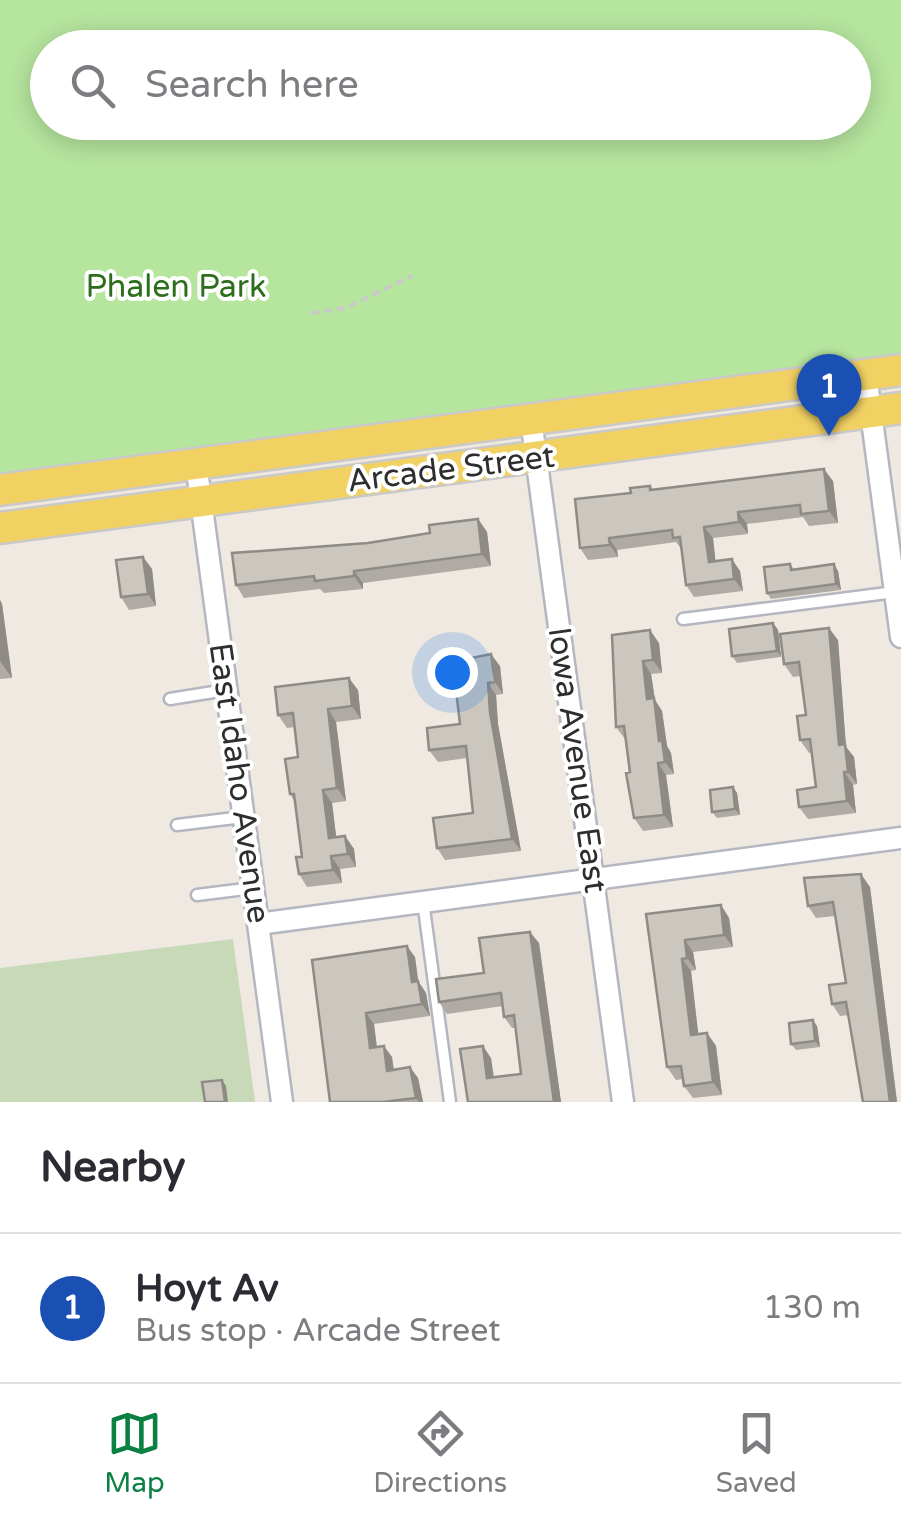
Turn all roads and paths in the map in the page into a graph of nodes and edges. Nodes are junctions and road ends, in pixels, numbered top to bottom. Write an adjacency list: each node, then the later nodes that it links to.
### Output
1 (412, 276): 2 (path)
2 (310, 313)
3 (901, 370): 4 (main road, Arcade Street)
4 (866, 375): 5 (street); 6 (main road, Arcade Street)
5 (886, 410): 7 (main road, Arcade Street); 12 (street)
6 (531, 419): 7 (street, Iowa Avenue East); 8 (main road, Arcade Street)
7 (536, 458): 10 (main road, Arcade Street); 20 (street, Iowa Avenue East)
8 (196, 463): 9 (main road, Arcade Street); 10 (street, East Idaho Avenue)
9 (0, 490)
10 (201, 502): 11 (main road, Arcade Street); 15 (street, East Idaho Avenue)
11 (0, 528)
12 (895, 592): 13 (lane); 14 (street)
13 (683, 620)
14 (901, 637)
15 (226, 690): 16 (lane); 17 (street, East Idaho Avenue)
16 (170, 700)
17 (243, 818): 18 (lane); 21 (street, East Idaho Avenue)
18 (177, 825)
19 (901, 838): 20 (street)
20 (593, 878): 23 (street); 27 (street, Iowa Avenue East)
21 (253, 888): 22 (lane); 24 (street, East Idaho Avenue)
22 (198, 894)
23 (423, 901): 24 (street); 26 (lane)
24 (258, 924): 25 (street, East Idaho Avenue)
25 (282, 1102)
26 (450, 1102)
27 (623, 1102)

